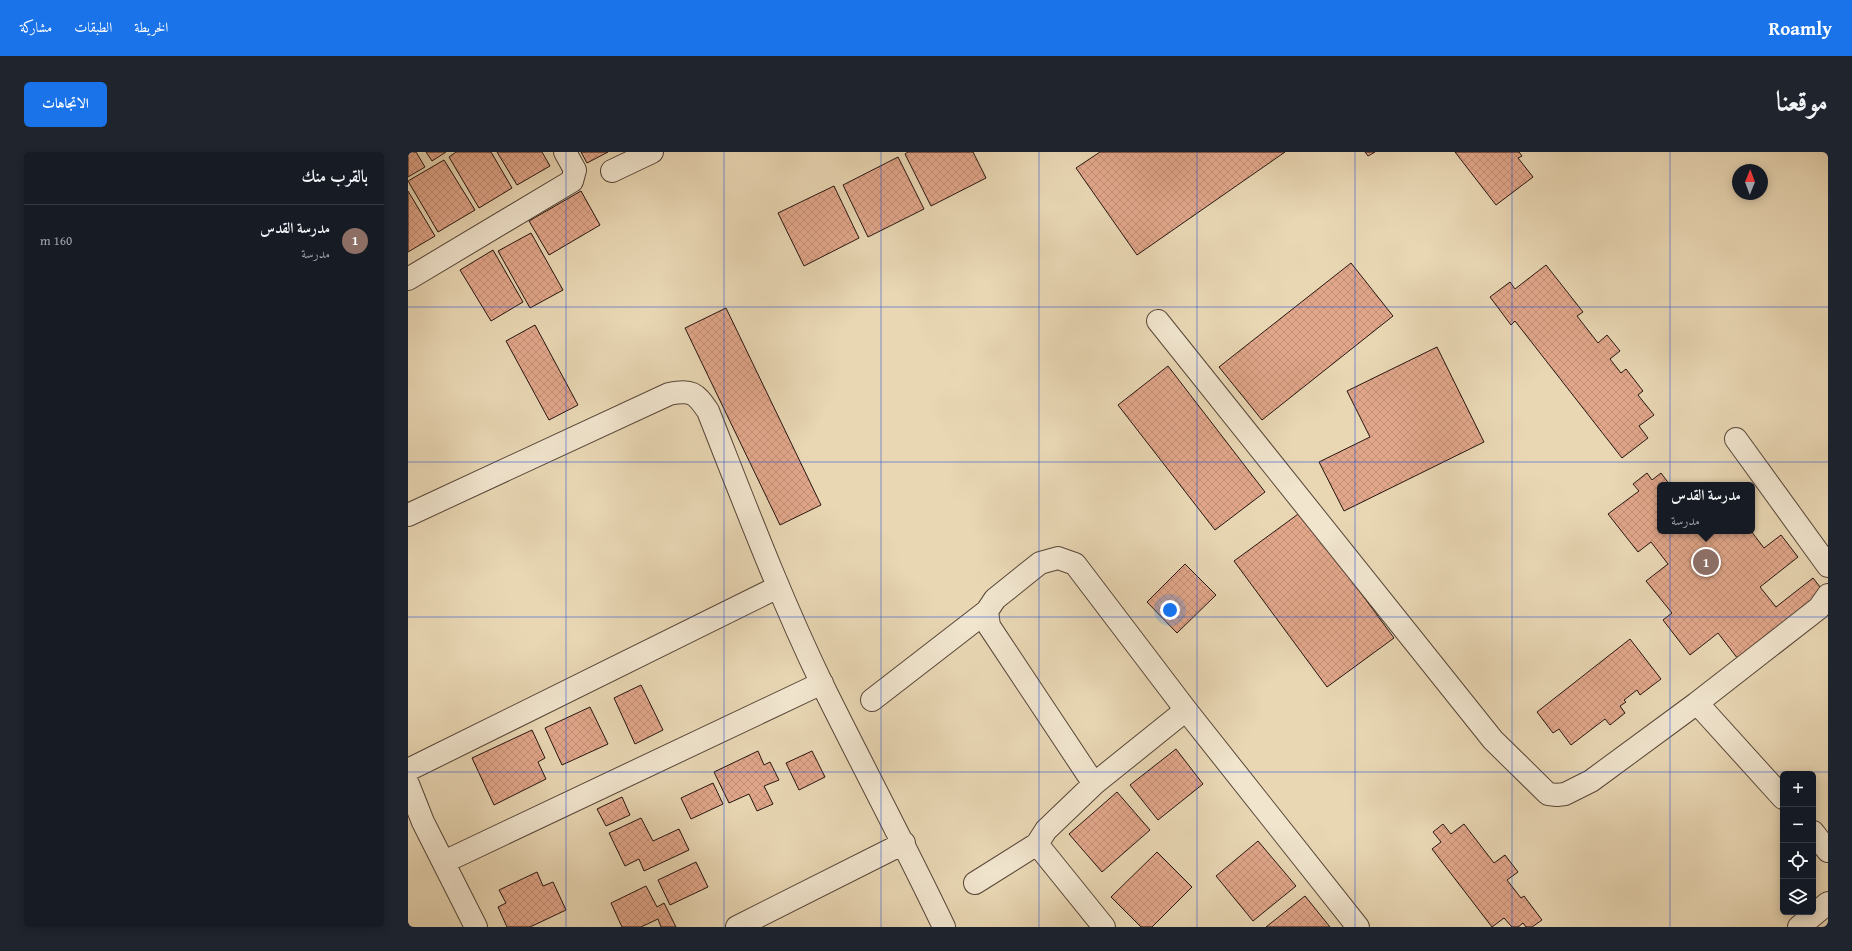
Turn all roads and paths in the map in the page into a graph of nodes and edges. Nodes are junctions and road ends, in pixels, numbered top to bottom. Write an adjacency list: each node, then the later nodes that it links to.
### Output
1 (565, 152): 4 (street)
2 (652, 152): 3 (street)
3 (612, 171)
4 (408, 279)
5 (1158, 320): 14 (street)
6 (1736, 439): 8 (street)
7 (408, 515): 9 (street)
8 (1828, 566)
9 (778, 587): 12 (street); 16 (street)
10 (1828, 595): 14 (street)
11 (987, 611): 13 (street); 15 (street); 18 (street)
12 (822, 683): 22 (street); 25 (street)
13 (872, 700)
14 (1696, 703): 19 (street)
15 (1186, 710): 18 (street); 32 (street)
16 (408, 770)
17 (408, 784): 20 (street)
18 (1094, 784): 23 (street)
19 (1780, 795)
20 (416, 825): 25 (street)
21 (1816, 836): 24 (street)
22 (904, 843): 29 (street); 30 (street)
23 (1037, 844): 26 (street); 31 (street)
24 (1828, 851)
25 (444, 862): 28 (street)
26 (975, 883)
27 (1828, 903): 33 (street)
28 (476, 927)
29 (737, 927)
30 (944, 927)
31 (1104, 927)
32 (1358, 927)
33 (1800, 927)

